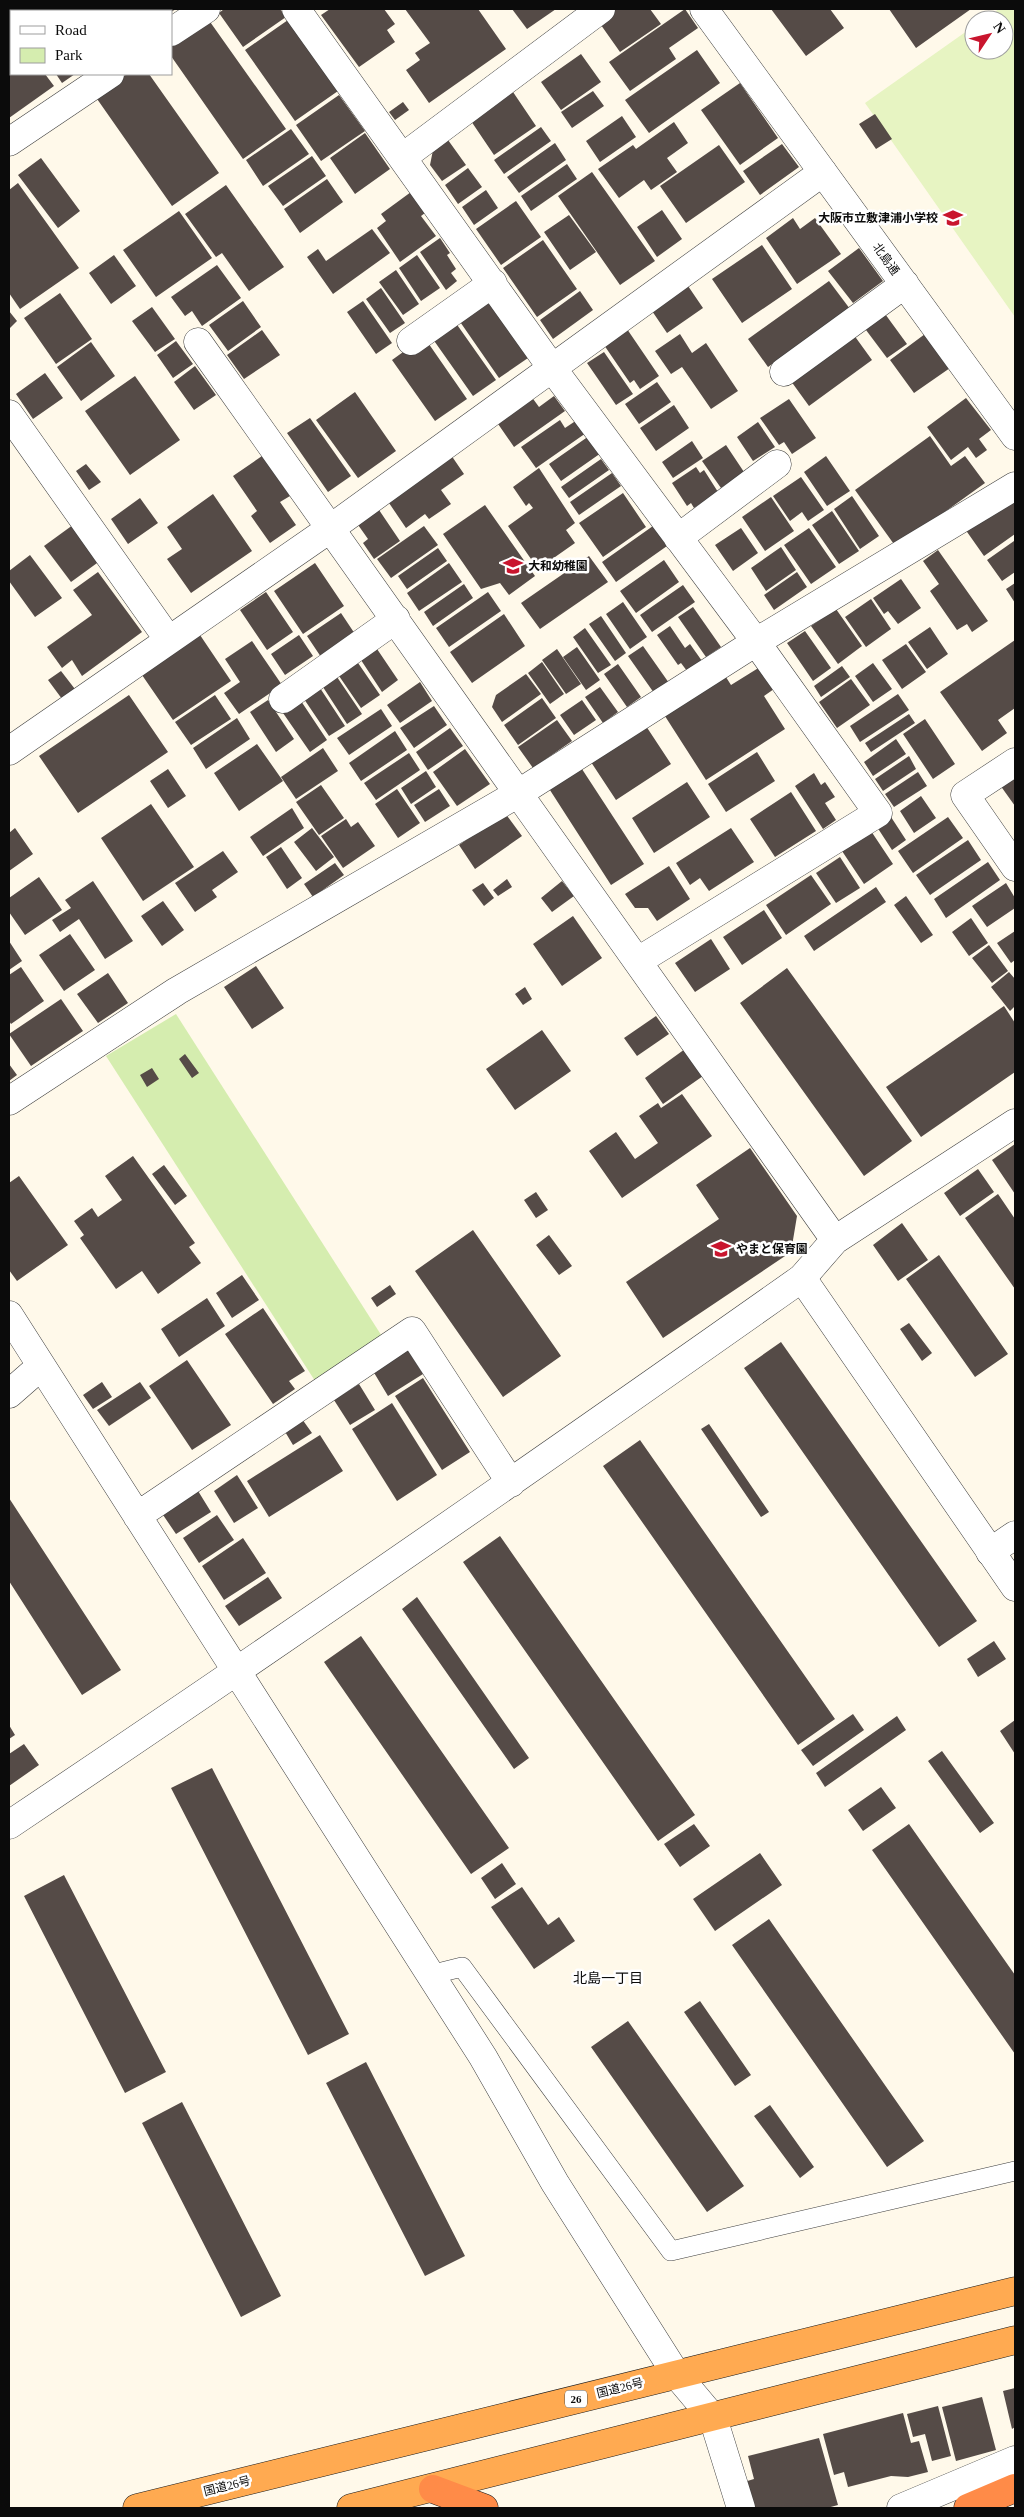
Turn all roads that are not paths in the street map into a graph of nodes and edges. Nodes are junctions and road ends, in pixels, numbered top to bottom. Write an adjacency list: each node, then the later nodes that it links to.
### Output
1 (206, 9): 5 (street)
2 (296, 9): 8 (street)
3 (601, 9): 8 (street)
4 (704, 9): 9 (street, 北島通)
5 (172, 31)
6 (109, 75): 7 (street)
7 (9, 142)
8 (403, 157): 10 (street)
9 (823, 172): 11 (street, 北島通); 14 (street)
10 (493, 283): 13 (street); 14 (street)
11 (905, 284): 15 (street); 17 (street, 北島通)
12 (198, 342): 20 (street)
13 (411, 342)
14 (552, 368): 20 (street); 21 (street)
15 (784, 372)
16 (9, 414): 23 (street)
17 (1015, 436)
18 (777, 464): 21 (street)
19 (1015, 486): 24 (street)
20 (330, 528): 22 (street); 23 (street)
21 (678, 538): 24 (street)
22 (396, 619): 25 (street); 28 (street)
23 (168, 639): 26 (street)
24 (756, 642): 28 (street); 30 (street)
25 (283, 699)
26 (9, 751)
27 (1015, 762): 29 (street)
28 (519, 792): 30 (street); 31 (street)
29 (1015, 867)
30 (638, 961): 33 (street)
31 (9, 1101)
32 (1015, 1123): 33 (street)
33 (835, 1240): 34 (street)
34 (802, 1278): 38 (street); 41 (street)
35 (9, 1315): 36 (street)
36 (41, 1366): 37 (street); 39 (street)
37 (9, 1394)
38 (511, 1483): 39 (street); 43 (street)
39 (138, 1516): 43 (street)
40 (1015, 1535): 41 (street)
41 (990, 1552): 42 (street)
42 (1015, 1587)
43 (238, 1672): 44 (street); 45 (street)
44 (9, 1825)
45 (430, 1975): 46 (lane); 49 (street)
46 (1015, 2171)
47 (1015, 2291): 49 (highway, 国道26号 / 26)
48 (1015, 2340): 50 (highway)
49 (676, 2374): 50 (street); 54 (highway, 国道26号 / 26)
50 (714, 2418): 53 (highway); 57 (street)
51 (1015, 2460): 58 (street)
52 (1015, 2488): 59 (highway)
53 (433, 2489): 55 (highway); 56 (highway)
54 (137, 2508)
55 (350, 2508)
56 (484, 2508)
57 (741, 2508)
58 (901, 2508)
59 (968, 2508)

